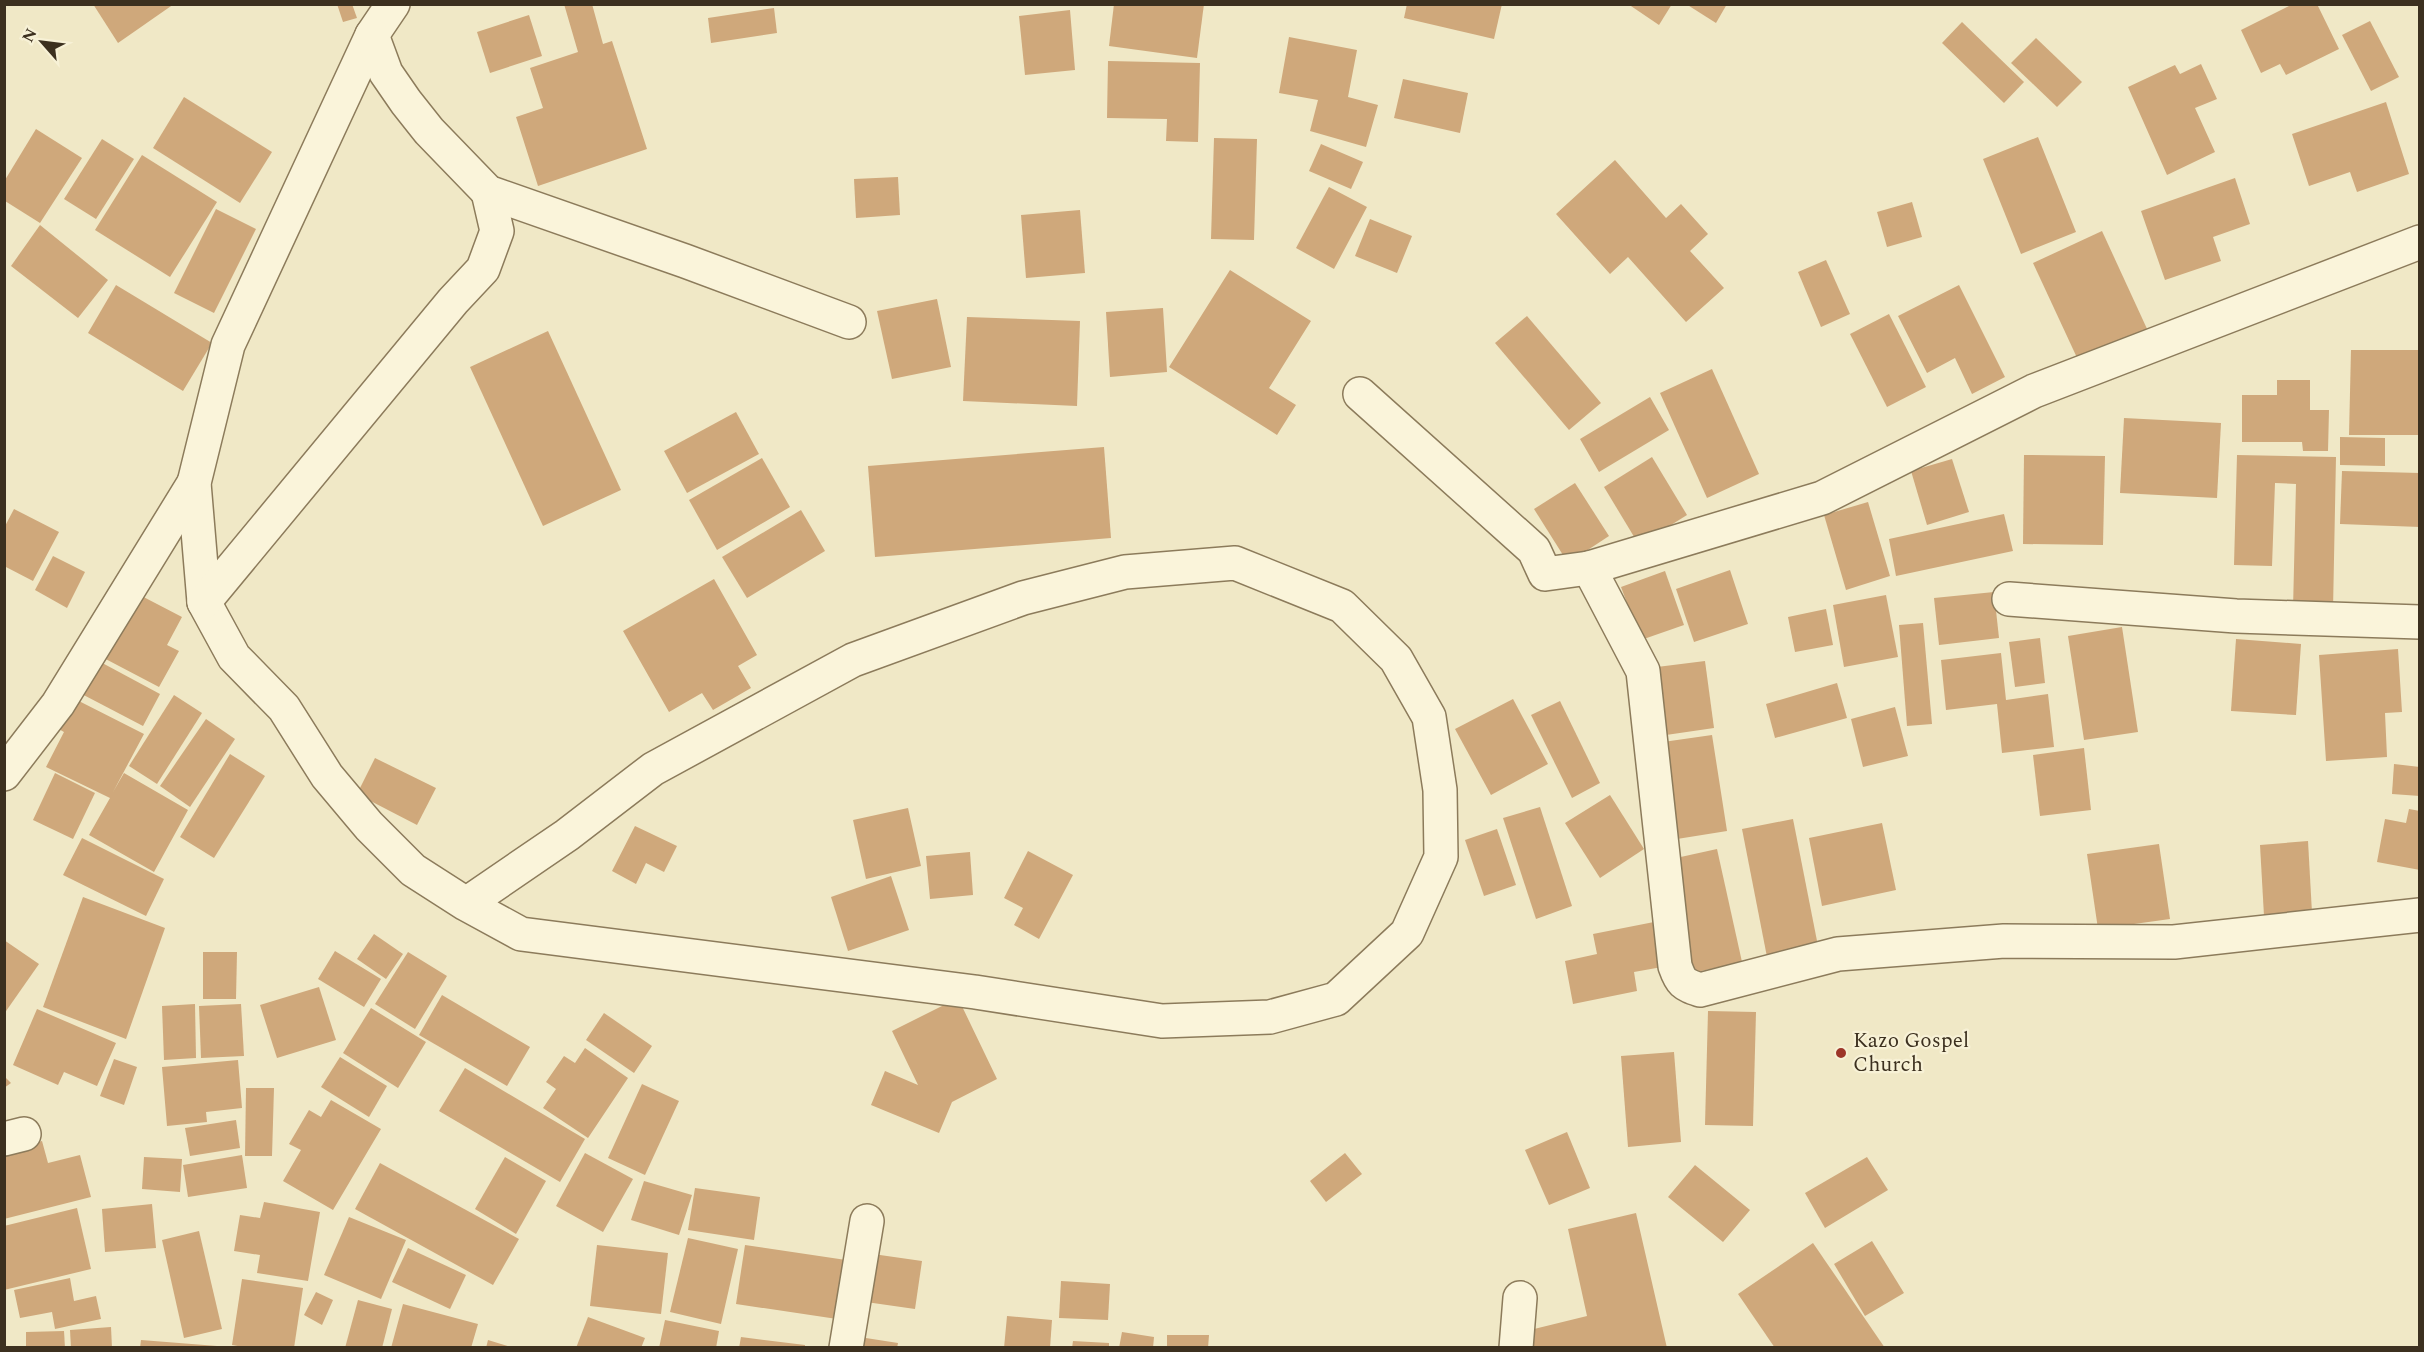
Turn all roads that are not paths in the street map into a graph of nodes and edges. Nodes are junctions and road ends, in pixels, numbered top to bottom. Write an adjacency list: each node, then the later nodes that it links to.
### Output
1 (393, 4): 2 (street)
2 (372, 35): 3 (street); 7 (street)
3 (488, 192): 5 (street); 10 (street)
4 (2420, 242): 8 (street)
5 (849, 322)
6 (1360, 394): 8 (street)
7 (195, 483): 10 (street); 12 (street)
8 (1589, 568): 14 (street)
9 (2009, 599): 11 (street)
10 (204, 602): 13 (street)
11 (2420, 622)
12 (4, 774)
13 (466, 904): 13 (street)
14 (2420, 915)
15 (867, 1221): 17 (street)
16 (1520, 1298): 18 (street)
17 (846, 1347)
18 (1516, 1347)

